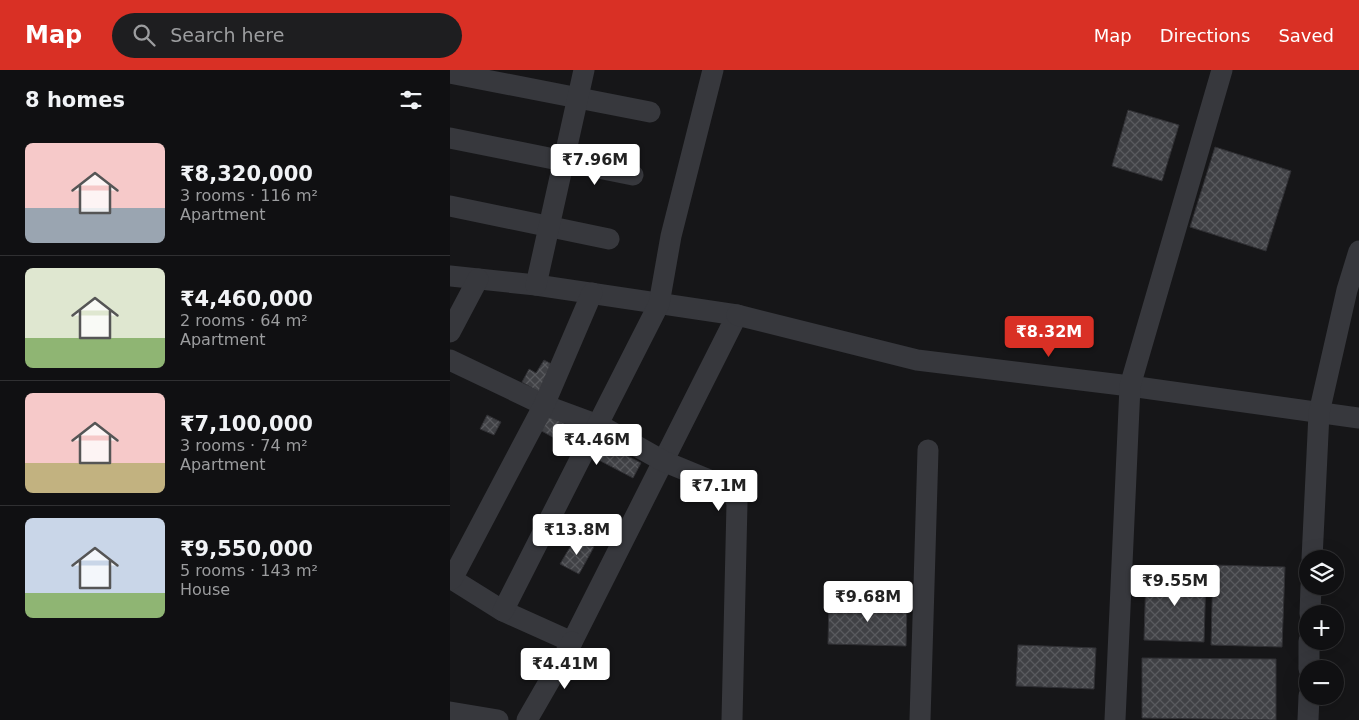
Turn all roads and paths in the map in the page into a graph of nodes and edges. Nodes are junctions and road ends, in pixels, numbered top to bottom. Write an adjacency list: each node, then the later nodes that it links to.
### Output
1 (584, 70): 5 (street)
2 (713, 70): 18 (street)
3 (1222, 70): 22 (street)
4 (450, 73): 5 (street)
5 (578, 97): 6 (street); 8 (street)
6 (650, 112)
7 (450, 138): 8 (street)
8 (564, 161): 9 (street); 11 (street)
9 (634, 175)
10 (450, 206): 11 (street)
11 (550, 227): 12 (street); 16 (street)
12 (609, 239)
13 (1359, 251): 24 (street)
14 (450, 276): 15 (street)
15 (478, 279): 16 (street); 20 (street)
16 (536, 285): 17 (street)
17 (592, 293): 18 (street); 23 (street)
18 (659, 304): 19 (street); 26 (street)
19 (737, 315): 22 (street); 28 (street)
20 (450, 332)
21 (450, 360): 23 (street)
22 (1130, 386): 24 (street); 39 (street)
23 (544, 405): 26 (street); 30 (street)
24 (1319, 413): 25 (street); 29 (street)
25 (1359, 418)
26 (598, 425): 28 (street); 31 (street)
27 (928, 450): 38 (street)
28 (663, 461): 32 (street); 37 (street)
29 (1312, 550)
30 (451, 579): 31 (street)
31 (504, 611): 32 (street)
32 (572, 642): 36 (street)
33 (1309, 705): 40 (street)
34 (450, 712): 35 (street)
35 (498, 720)
36 (527, 720)
37 (732, 720)
38 (920, 720)
39 (1115, 720)
40 (1308, 720)

